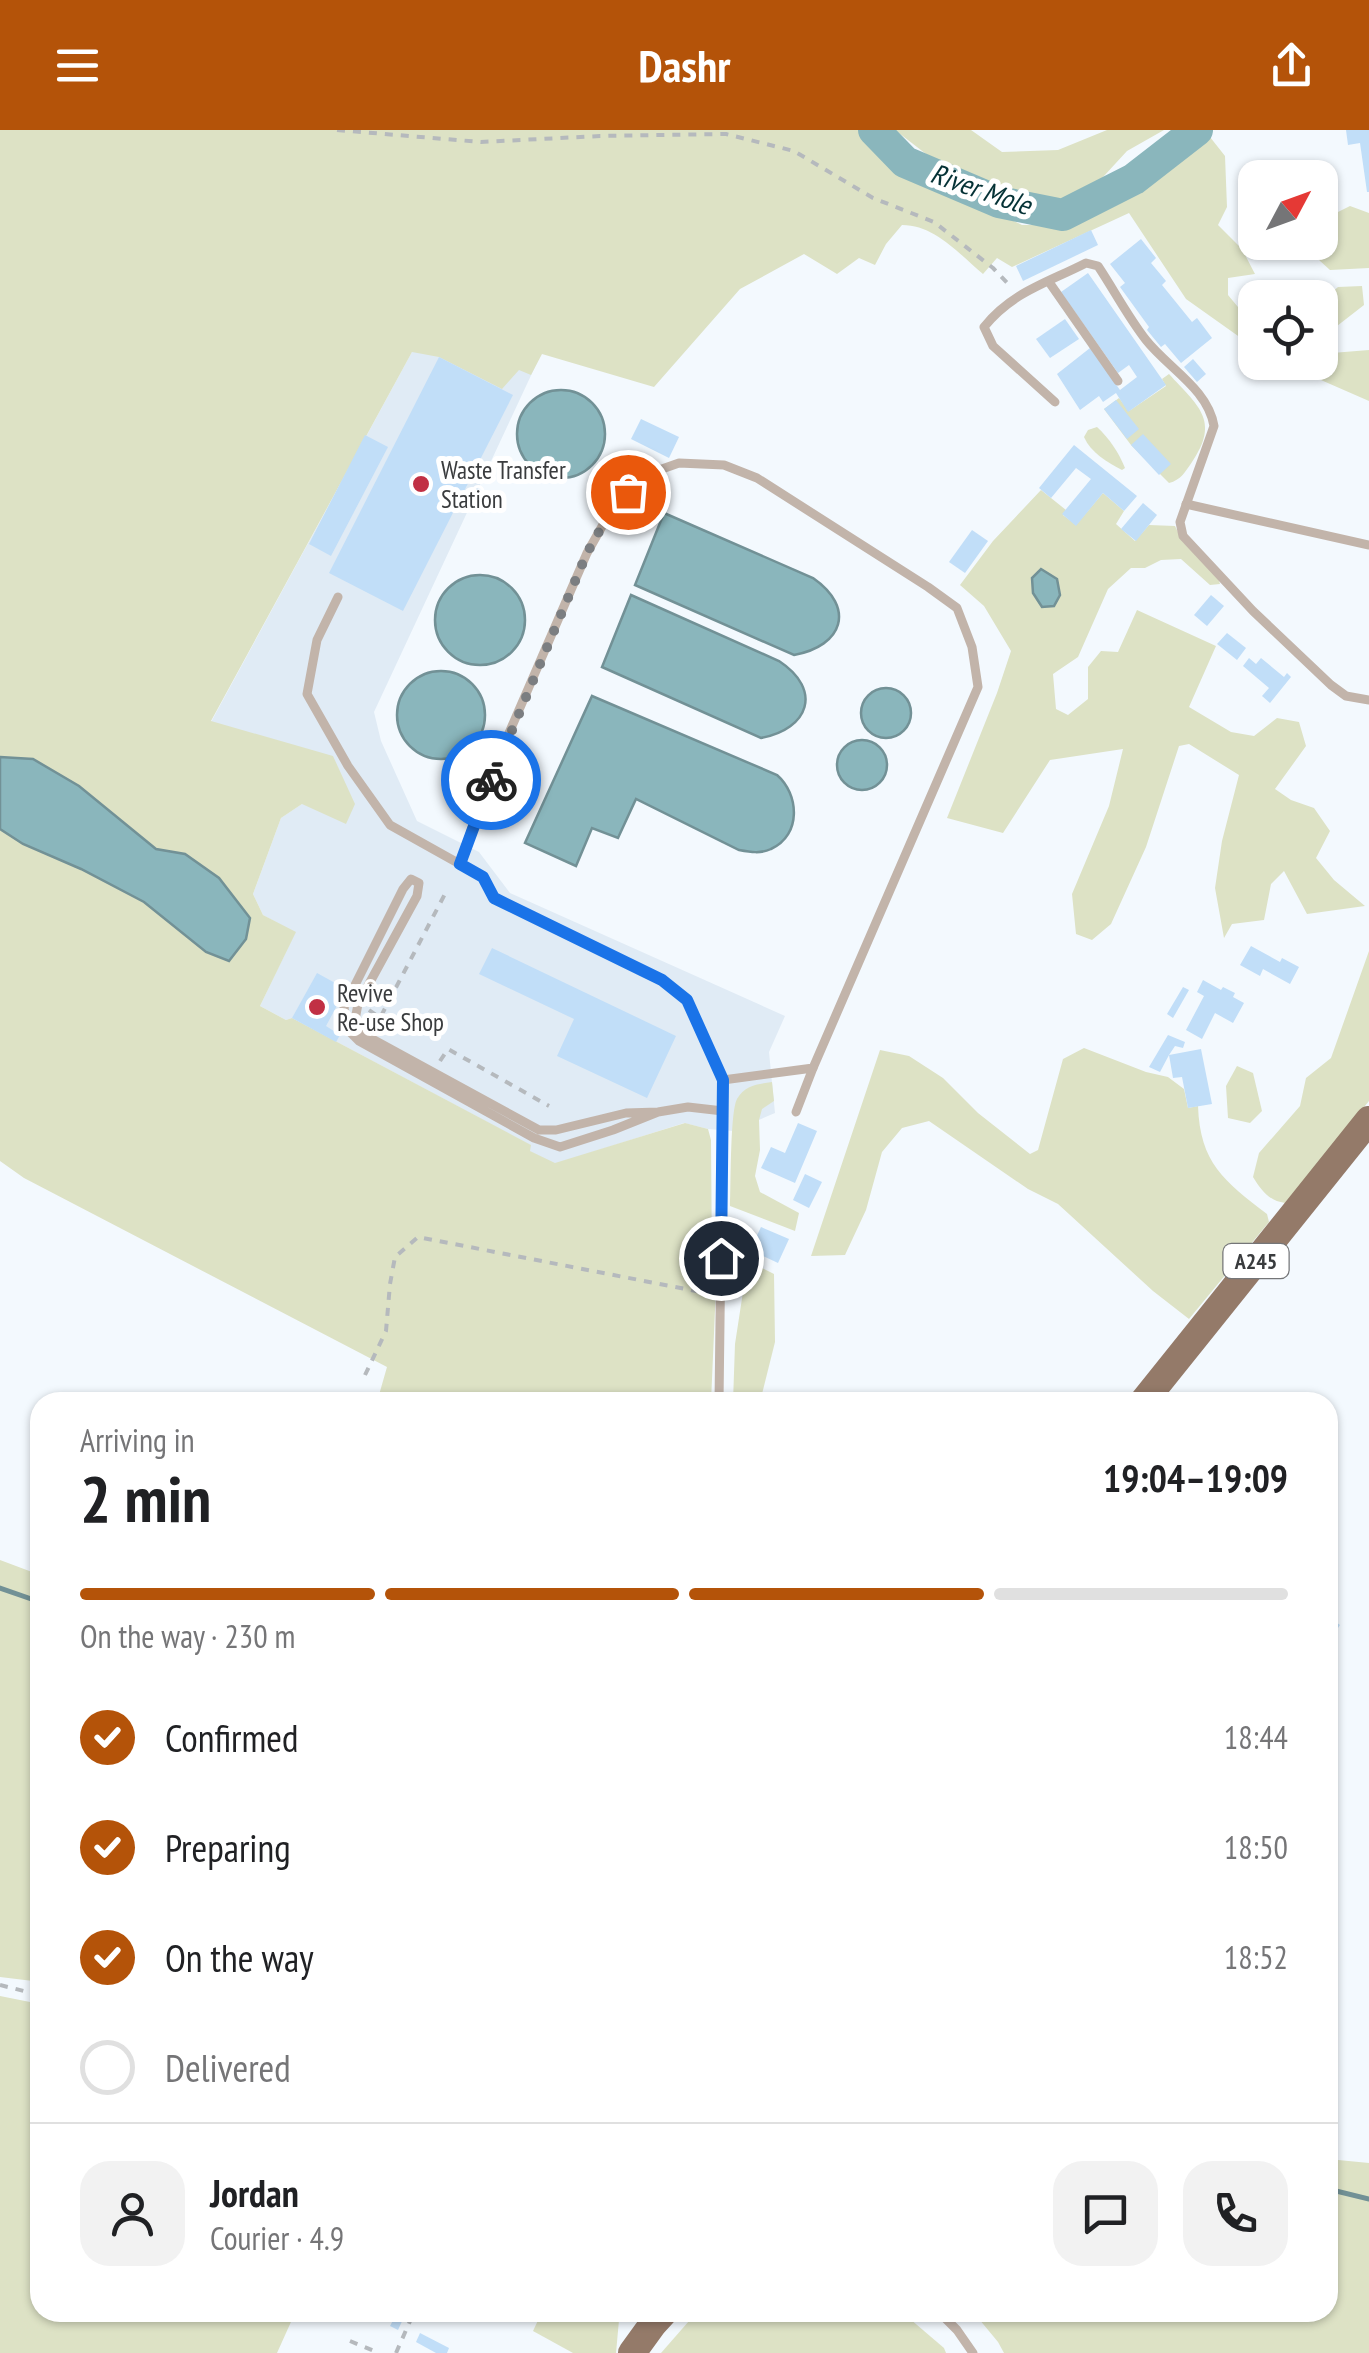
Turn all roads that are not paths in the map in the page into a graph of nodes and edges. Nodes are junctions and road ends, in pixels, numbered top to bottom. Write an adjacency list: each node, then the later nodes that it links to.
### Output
1 (1048, 282): 2 (lane); 3 (lane); 4 (lane)
2 (1118, 381)
3 (1056, 402)
4 (1186, 504): 5 (lane); 7 (lane)
5 (1369, 544)
6 (338, 597): 8 (lane)
7 (1369, 700)
8 (460, 864): 9 (lane); 10 (lane)
9 (813, 1068): 10 (lane); 13 (lane)
10 (723, 1080): 11 (lane)
11 (723, 1111): 12 (lane); 17 (lane)
12 (658, 1112): 15 (lane); 16 (lane)
13 (796, 1112)
14 (1369, 1120): 18 (main road, A245)
15 (556, 1130): 16 (lane); 16 (lane)
16 (552, 1144)
17 (719, 1392)
18 (1151, 1392)
19 (653, 2322): 21 (main road)
20 (949, 2322): 22 (lane)
21 (632, 2353)
22 (973, 2353)

